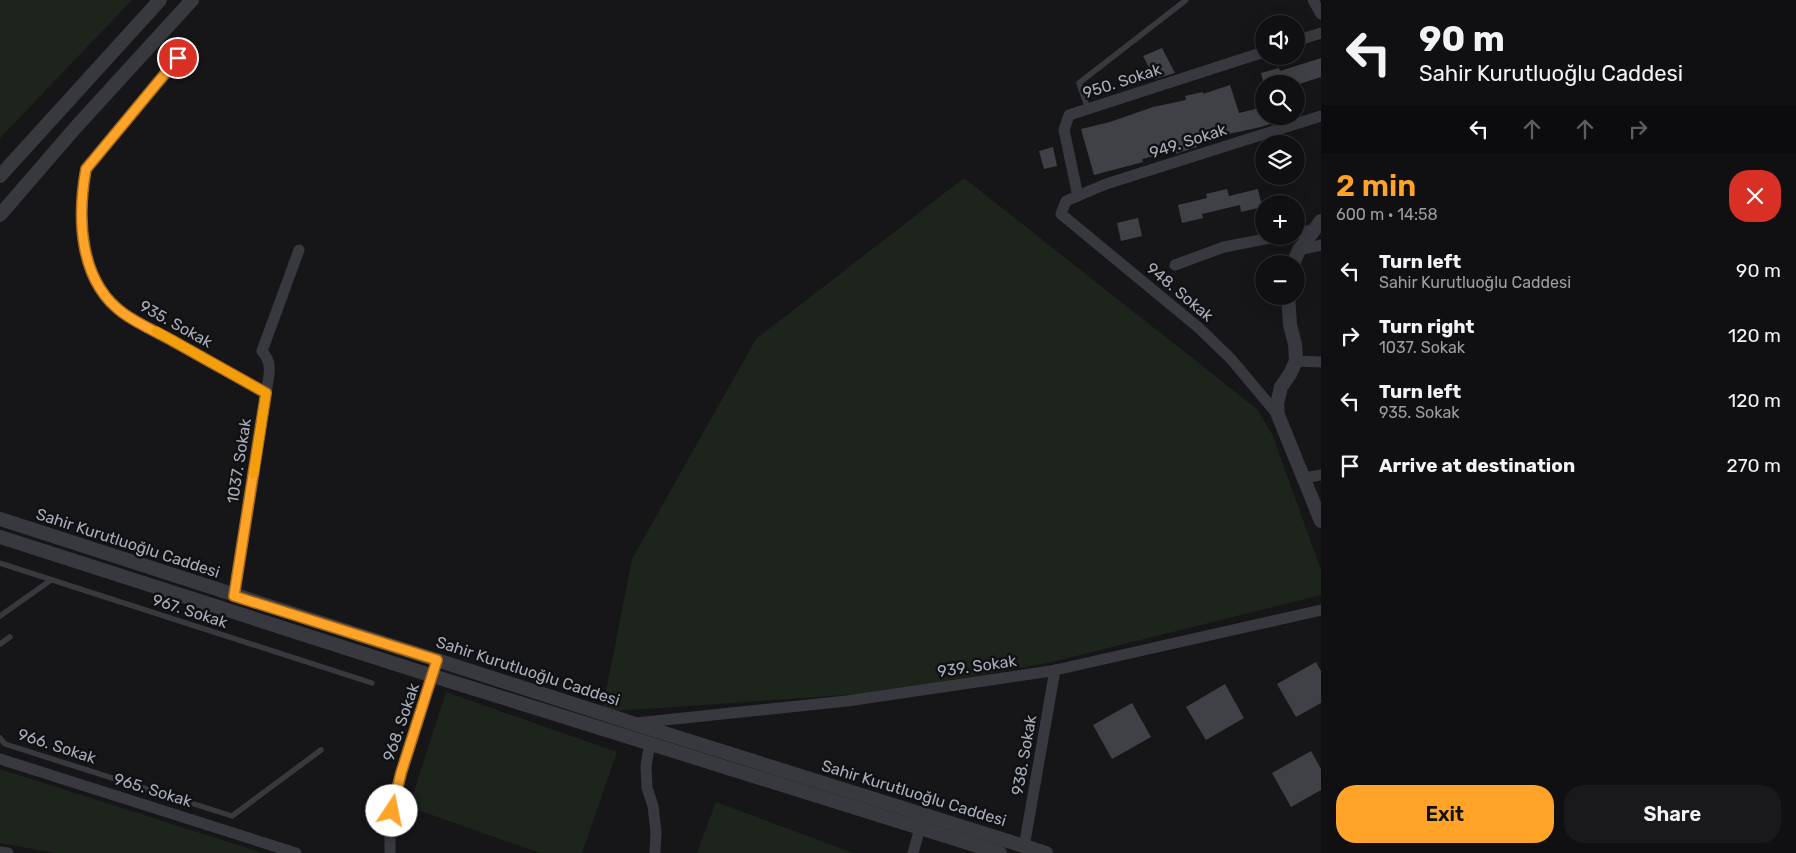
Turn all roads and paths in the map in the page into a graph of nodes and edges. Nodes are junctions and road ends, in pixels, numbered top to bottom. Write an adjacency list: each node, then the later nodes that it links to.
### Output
1 (160, 0): 12 (street)
2 (192, 0): 15 (street)
3 (1186, 0): 10 (lane)
4 (1314, 0): 5 (street)
5 (1321, 14)
6 (1321, 33): 7 (street)
7 (1305, 38)
8 (1255, 55): 10 (street, 950. Sokak)
9 (178, 58): 27 (street, 935. Sokak)
10 (1088, 109): 13 (street, 950. Sokak)
11 (1321, 116): 13 (street, 949. Sokak)
12 (0, 176)
13 (1078, 196): 14 (street, 949. Sokak)
14 (1066, 201): 28 (street, 948. Sokak)
15 (0, 215)
16 (1317, 225): 17 (street); 21 (street)
17 (1305, 230)
18 (1255, 241): 23 (street)
19 (1321, 245): 21 (street)
20 (299, 250): 27 (street, 1037. Sokak)
21 (1300, 250): 22 (street)
22 (1298, 255)
23 (1175, 265)
24 (1288, 305): 25 (street)
25 (1296, 361): 26 (street); 28 (street)
26 (1321, 362)
27 (266, 393): 36 (street, 1037. Sokak)
28 (1278, 415): 30 (street)
29 (1321, 475): 30 (street)
30 (1304, 478): 32 (street)
31 (0, 519): 36 (street, Sahir Kurutluoğlu Caddesi)
32 (1321, 521)
33 (0, 537): 43 (street, Sahir Kurutluoğlu Caddesi)
34 (0, 564): 35 (lane, 967. Sokak)
35 (51, 580): 38 (lane); 44 (lane, 967. Sokak)
36 (234, 596): 41 (street, Sahir Kurutluoğlu Caddesi)
37 (1321, 610): 42 (street, 939. Sokak)
38 (0, 616)
39 (10, 637): 40 (lane)
40 (0, 644)
41 (437, 660): 43 (street, 968. Sokak); 45 (street, Sahir Kurutluoğlu Caddesi)
42 (1055, 670): 45 (street, 939. Sokak); 51 (street, 938. Sokak)
43 (433, 676): 47 (street, Sahir Kurutluoğlu Caddesi); 55 (street, 968. Sokak)
44 (372, 683)
45 (632, 723): 50 (street, Sahir Kurutluoğlu Caddesi)
46 (0, 738): 48 (lane, 966. Sokak)
47 (650, 744): 50 (street, Sahir Kurutluoğlu Caddesi); 56 (street)
48 (321, 750)
49 (0, 759): 54 (street, 965. Sokak)
50 (922, 822): 51 (street, Sahir Kurutluoğlu Caddesi); 57 (street); 58 (street, Sahir Kurutluoğlu Caddesi)
51 (1024, 846): 59 (street, Sahir Kurutluoğlu Caddesi)
52 (0, 852): 53 (street)
53 (8, 853)
54 (296, 853)
55 (390, 853)
56 (655, 853)
57 (913, 853)
58 (1000, 853)
59 (1046, 853)

